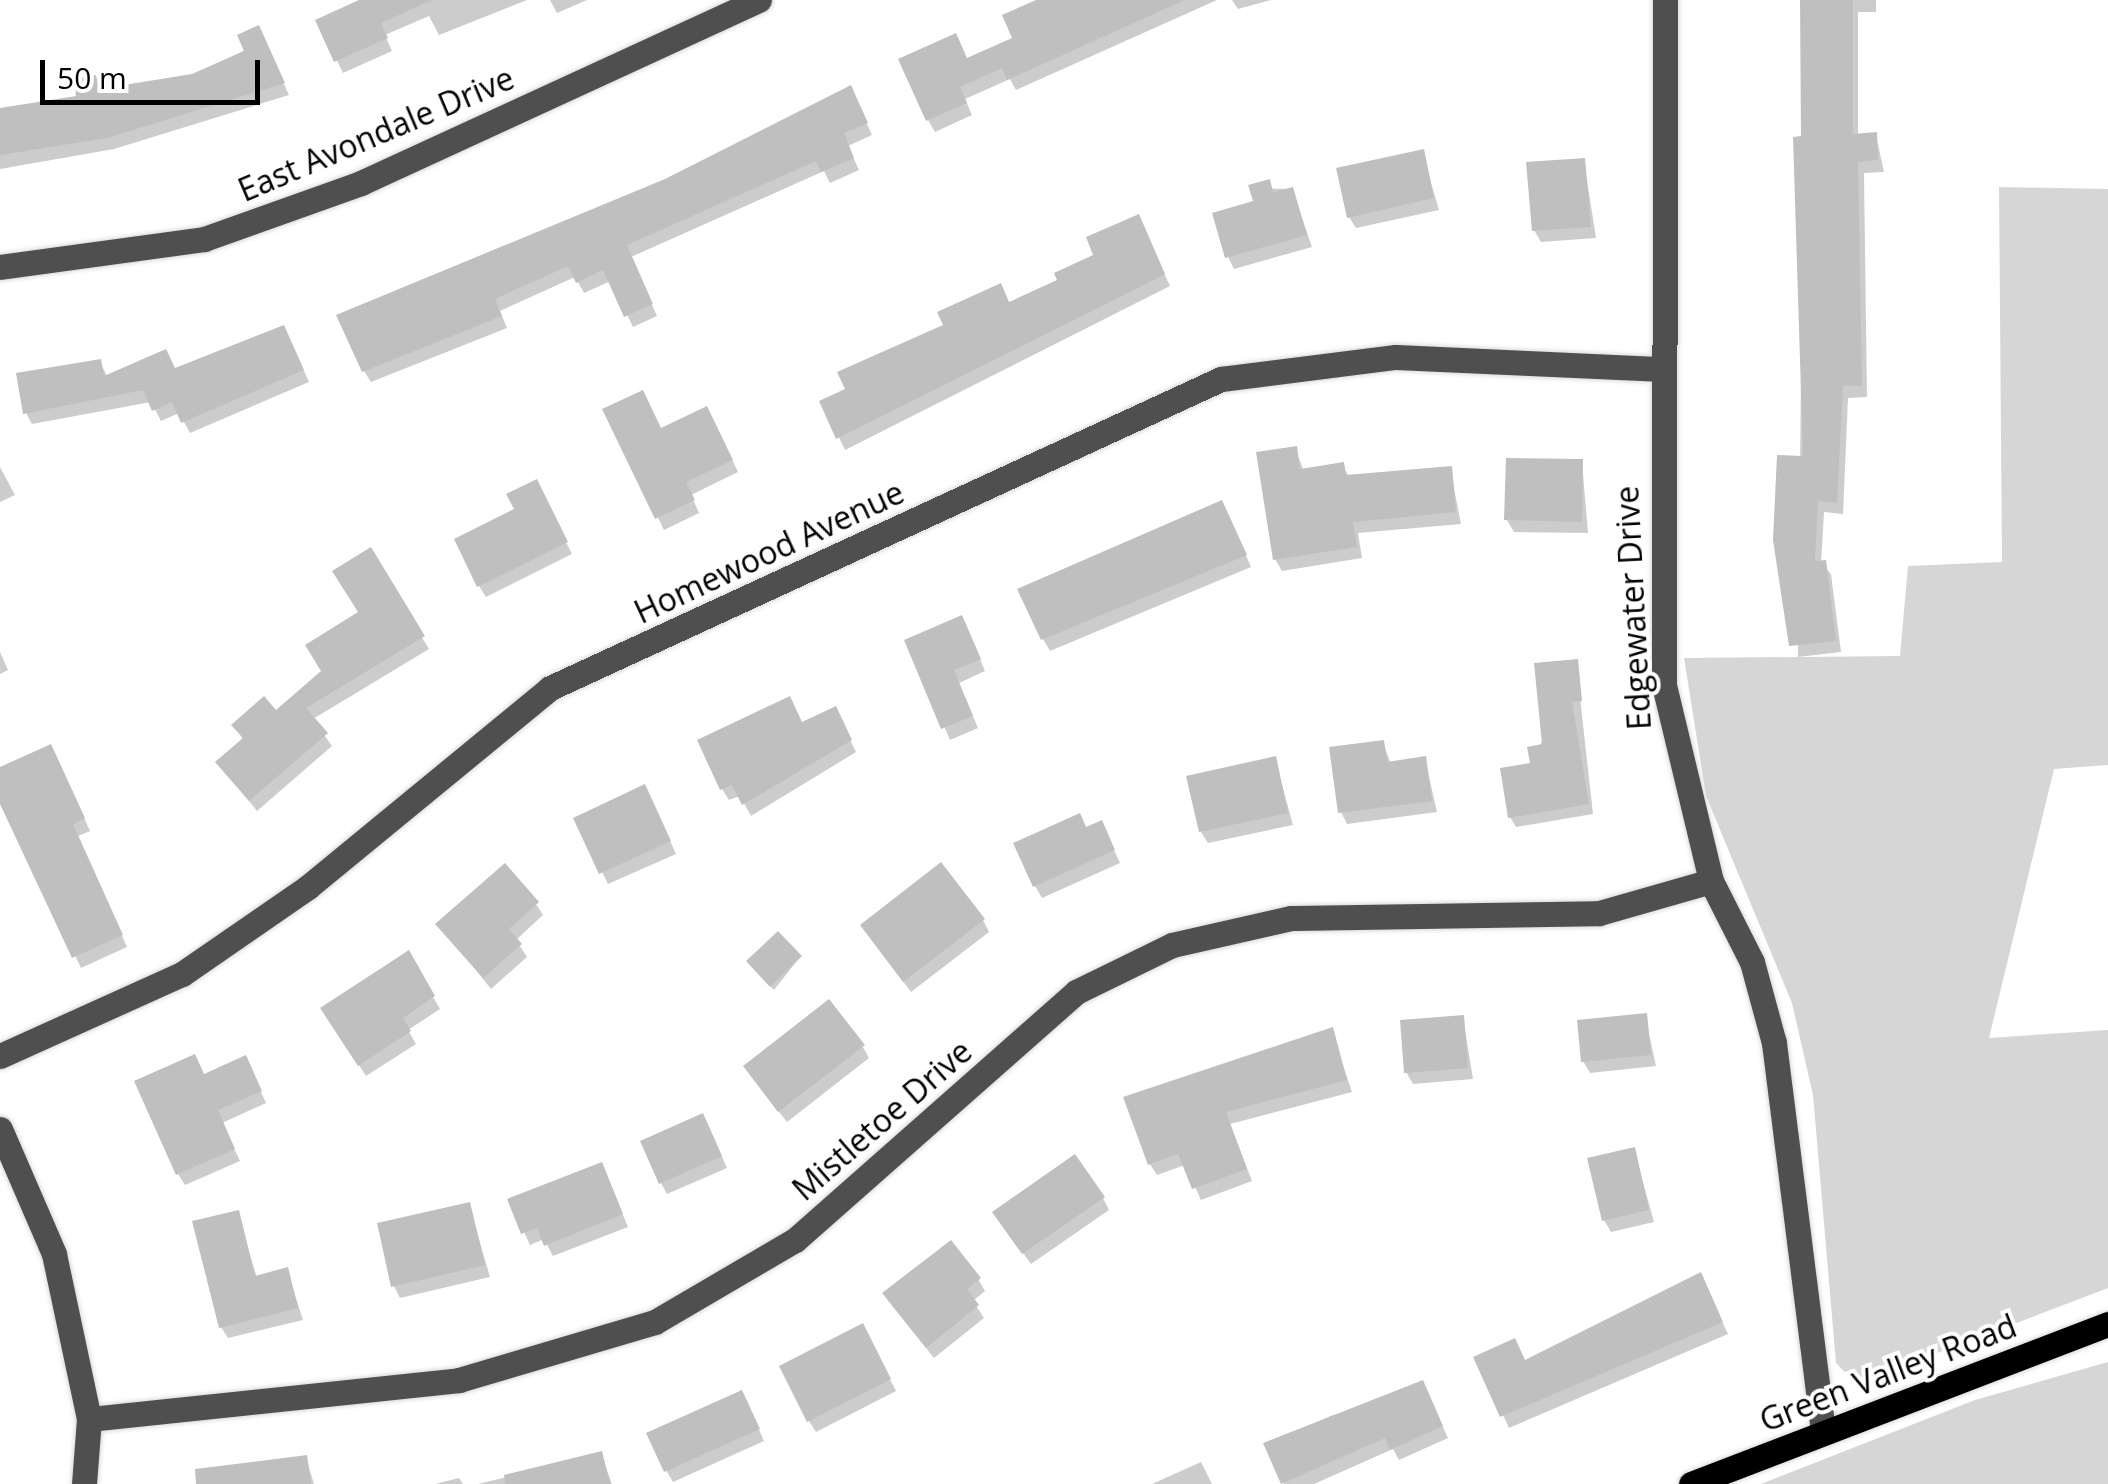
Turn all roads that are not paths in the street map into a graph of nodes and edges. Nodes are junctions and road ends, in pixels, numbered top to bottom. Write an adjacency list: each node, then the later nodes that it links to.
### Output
1 (760, 0): 3 (street, East Avondale Drive)
2 (1665, 0): 4 (street, Edgewater Drive)
3 (0, 267)
4 (1658, 368): 5 (street, Edgewater Drive); 6 (street, Homewood Avenue)
5 (1712, 881): 11 (street, Mistletoe Drive); 12 (street, Edgewater Drive)
6 (0, 1056)
7 (0, 1129): 11 (street)
8 (2108, 1324): 9 (main road, Green Valley Road)
9 (2064, 1340): 10 (main road); 12 (main road, Green Valley Road)
10 (2108, 1342)
11 (89, 1419): 13 (street)
12 (1823, 1432): 14 (main road, Green Valley Road)
13 (84, 1484)
14 (1691, 1484)

